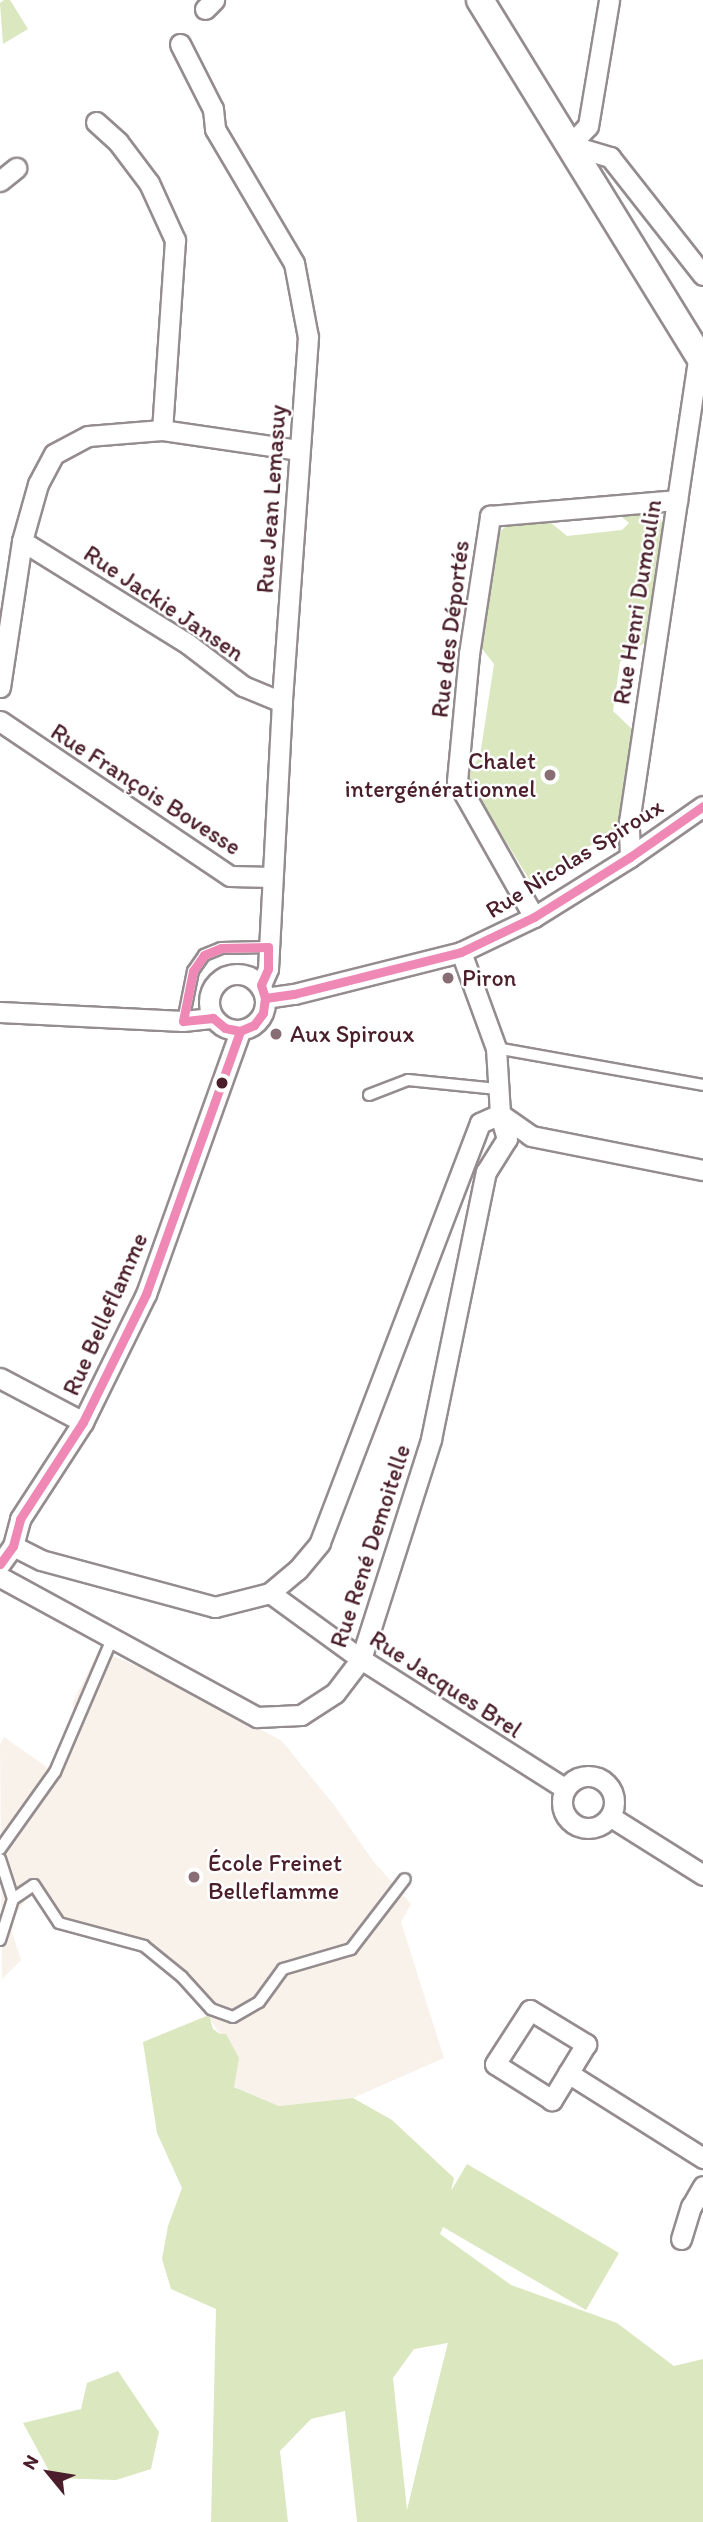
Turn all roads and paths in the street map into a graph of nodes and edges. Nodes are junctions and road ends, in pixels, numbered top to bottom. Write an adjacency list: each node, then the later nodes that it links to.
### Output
1 (480, 0): 5 (street)
2 (609, 0): 5 (street)
3 (180, 44): 11 (street, Rue Jean Lemasuy)
4 (96, 122): 10 (street)
5 (570, 145): 8 (street); 9 (street)
6 (16, 168): 7 (street)
7 (0, 181)
8 (703, 275)
9 (702, 351): 12 (street, Rue Henri Dumoulin)
10 (162, 430): 11 (street); 13 (street)
11 (299, 450): 15 (street, Rue Jean Lemasuy)
12 (677, 500): 18 (street, Rue Henri Dumoulin); 20 (street, Rue des Déportés)
13 (22, 541): 14 (street); 15 (street, Rue Jackie Jansen)
14 (0, 687)
15 (282, 702): 19 (street, Rue Jean Lemasuy)
16 (0, 721): 19 (street, Rue François Bovesse)
17 (703, 806): 18 (street, Rue Nicolas Spiroux)
18 (629, 858): 20 (street, Rue Nicolas Spiroux)
19 (272, 877): 21 (street, Rue Jean Lemasuy)
20 (534, 917): 22 (street, Rue Nicolas Spiroux)
21 (268, 947): 23 (street, Rue Jean Lemasuy); 26 (lane)
22 (461, 952): 23 (street, Rue Nicolas Spiroux); 28 (street, Rue René Demoitelle)
23 (263, 992): 25 (street, Rue Nicolas Spiroux); 27 (street)
24 (0, 1012): 26 (street)
25 (213, 1018): 26 (street); 27 (street)
26 (183, 1021)
27 (240, 1031): 35 (street, Rue Belleflamme)
28 (496, 1048): 29 (lane); 30 (street, Rue René Demoitelle)
29 (703, 1085)
30 (498, 1088): 31 (lane); 32 (street, Rue René Demoitelle)
31 (369, 1095)
32 (500, 1114): 33 (street); 41 (street, Rue René Demoitelle); 43 (street, Rue René Demoitelle)
33 (703, 1170)
34 (0, 1378): 35 (street)
35 (83, 1422): 36 (street, Rue Belleflamme)
36 (13, 1546): 37 (street, Rue René Demoitelle); 38 (street, Rue Belleflamme)
37 (41, 1560): 40 (street); 41 (street, Rue René Demoitelle)
38 (0, 1564)
39 (0, 1577): 40 (street, Rue René Demoitelle)
40 (25, 1590): 42 (street, Rue René Demoitelle)
41 (270, 1593): 43 (street, Rue Jacques Brel)
42 (112, 1639): 43 (street, Rue René Demoitelle); 46 (lane)
43 (361, 1659): 44 (street, Rue Jacques Brel)
44 (564, 1788): 45 (street); 45 (street)
45 (611, 1817): 48 (street)
46 (0, 1849)
47 (0, 1859): 50 (lane)
48 (703, 1875)
49 (405, 1879): 50 (lane)
50 (13, 1899): 51 (lane)
51 (0, 1940)
52 (568, 2073): 52 (street); 53 (street)
53 (703, 2158)
54 (703, 2186): 55 (street)
55 (681, 2239)

